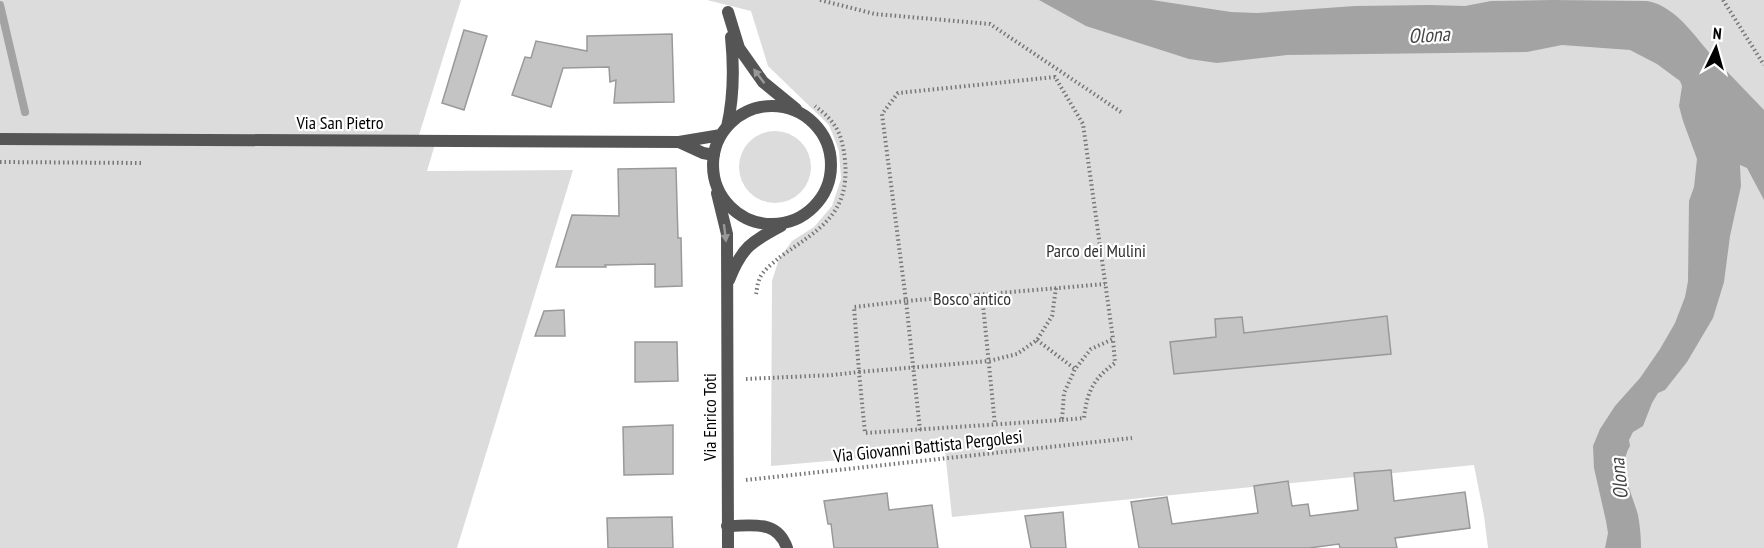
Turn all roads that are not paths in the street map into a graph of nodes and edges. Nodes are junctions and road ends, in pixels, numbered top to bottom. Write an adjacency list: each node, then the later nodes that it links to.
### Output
1 (728, 6): 2 (street, Via Enrico Toti, one-way to 1); 3 (street, Via Enrico Toti)
2 (803, 115): 3 (street); 8 (street, Via Enrico Toti)
3 (724, 131): 5 (street, Via San Pietro); 6 (street, Via Enrico Toti)
4 (0, 139): 5 (street, Via San Pietro)
5 (679, 142): 6 (street, Via San Pietro)
6 (714, 155): 7 (street, Via Enrico Toti)
7 (714, 180): 8 (street); 9 (street, Via Enrico Toti, one-way to 9)
8 (786, 223): 9 (street, Via Enrico Toti)
9 (726, 287): 10 (street, Via Enrico Toti)
10 (728, 526): 11 (street, Via Enrico Toti); 12 (street)
11 (728, 548)
12 (787, 548)

